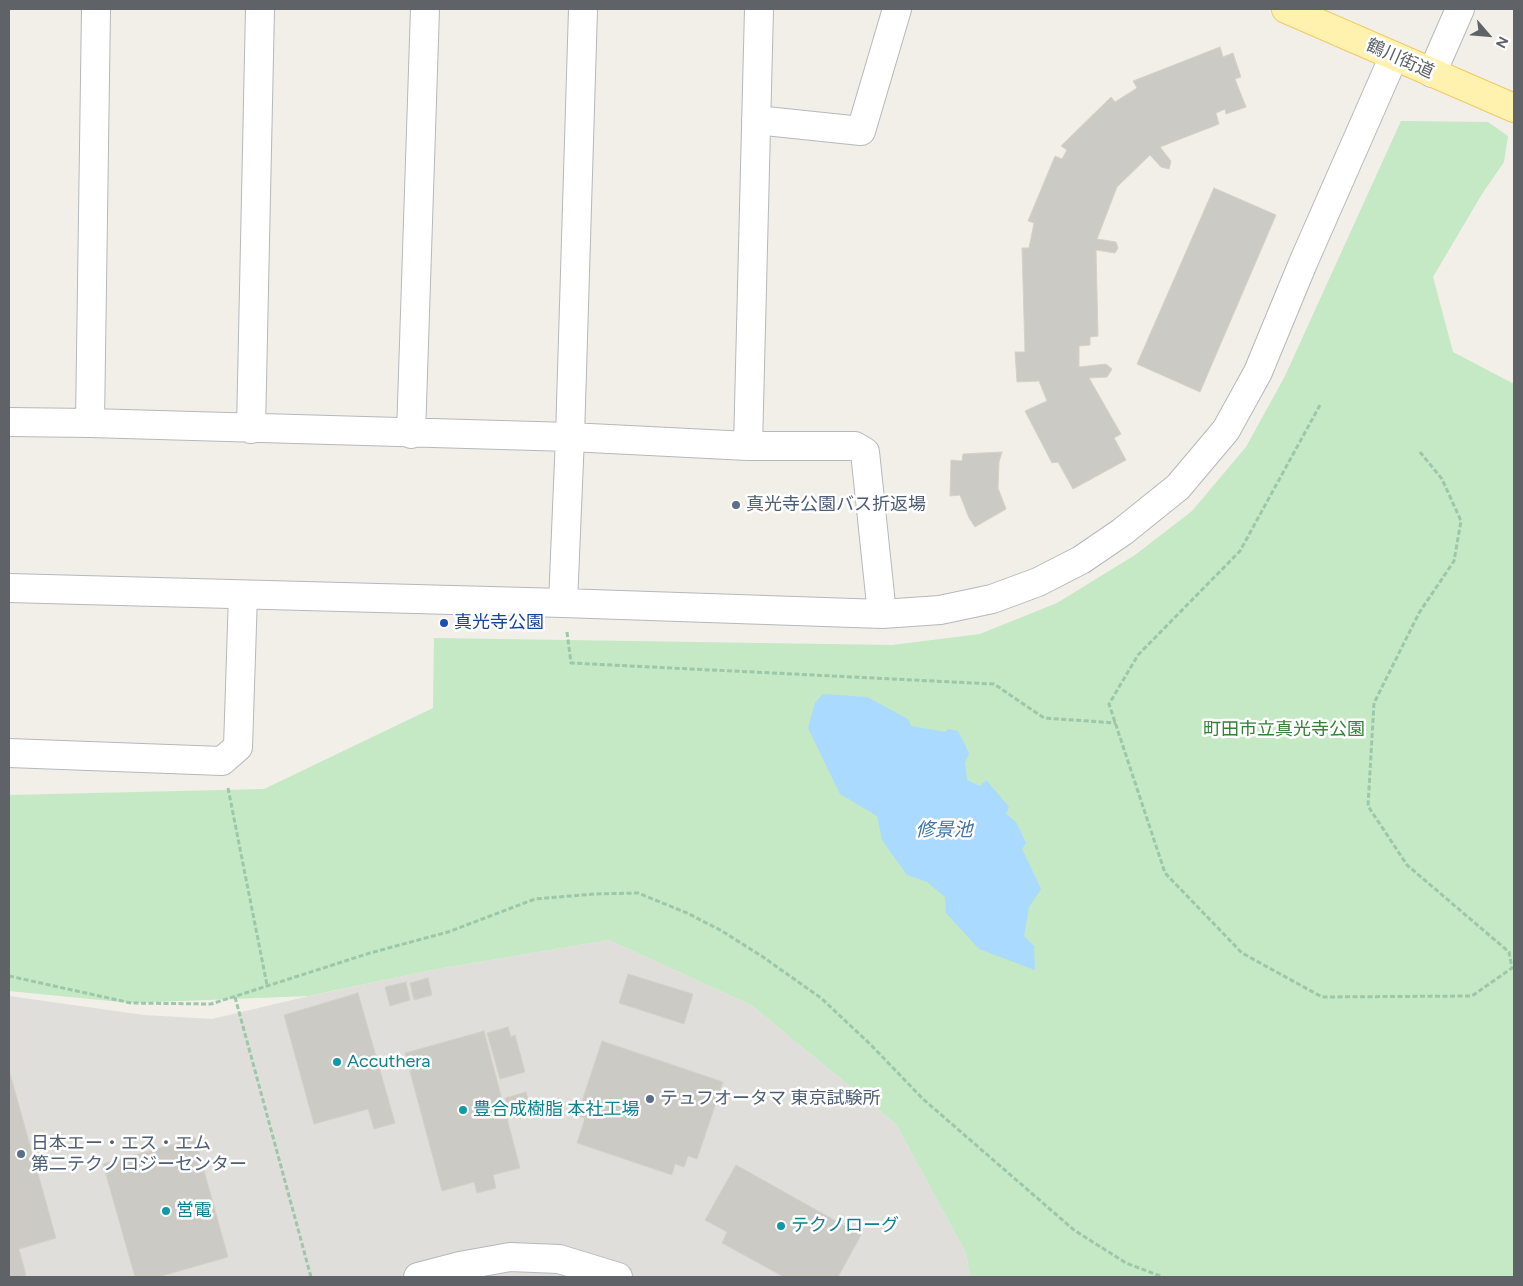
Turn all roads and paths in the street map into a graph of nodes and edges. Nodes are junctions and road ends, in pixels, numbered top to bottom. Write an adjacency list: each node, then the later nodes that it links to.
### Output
1 (96, 9): 15 (street)
2 (260, 9): 16 (street)
3 (424, 9): 17 (street)
4 (583, 9): 18 (street)
5 (759, 9): 12 (street)
6 (897, 9): 12 (street)
7 (1286, 9): 9 (main road, 鶴川街道)
8 (1460, 9): 10 (street)
9 (1394, 56): 10 (main road, 鶴川街道); 24 (street)
10 (1432, 73): 11 (main road, 鶴川街道)
11 (1514, 108)
12 (756, 120): 19 (street)
13 (1320, 405): 26 (path)
14 (9, 422): 15 (street)
15 (90, 423): 16 (street)
16 (251, 428): 17 (street)
17 (411, 434): 18 (street)
18 (570, 438): 19 (street); 23 (street)
19 (748, 446): 24 (street)
20 (1420, 452): 26 (path)
21 (9, 588): 22 (street)
22 (243, 595): 23 (street); 28 (street)
23 (563, 603): 24 (street)
24 (882, 614)
25 (558, 630): 26 (path)
26 (1116, 723)
27 (9, 753): 28 (street)
28 (222, 761): 30 (path)
29 (9, 976): 31 (path)
30 (267, 985): 31 (path); 35 (path)
31 (235, 997): 32 (path)
32 (311, 1277)
33 (418, 1277): 34 (street)
34 (618, 1277)
35 (1163, 1277)

